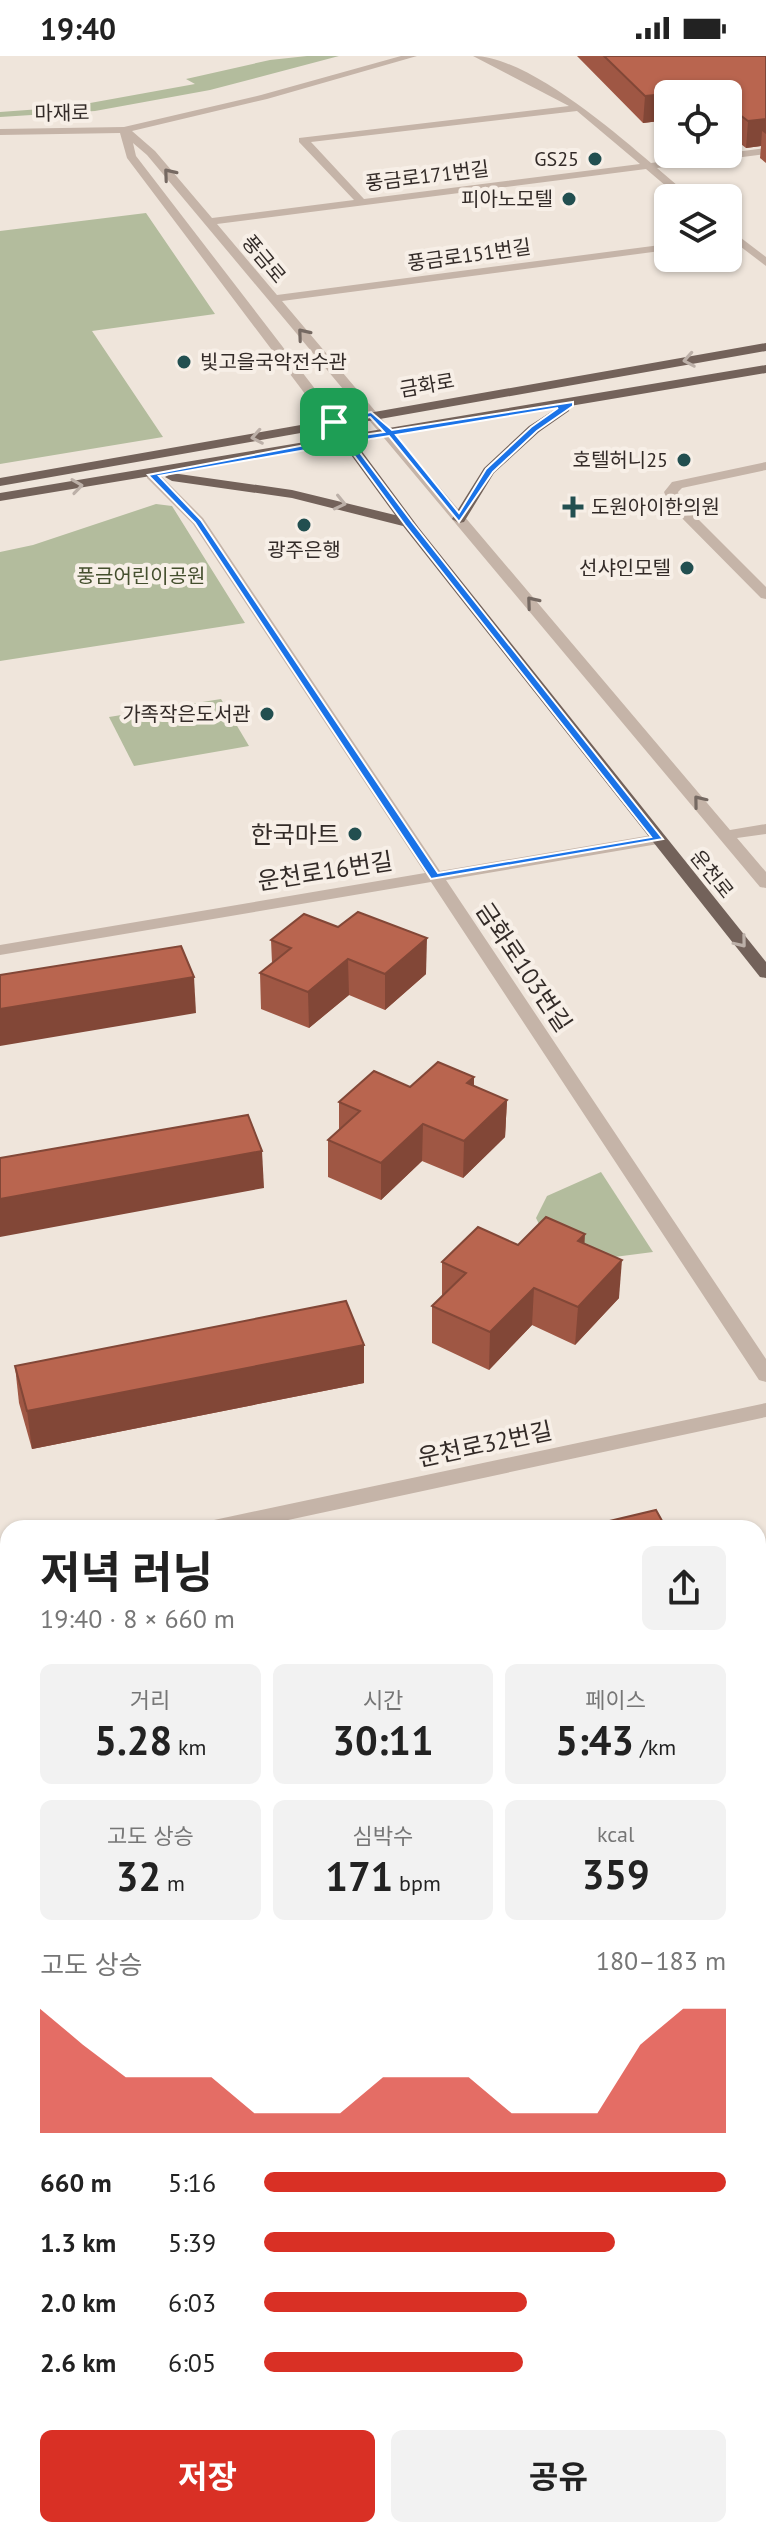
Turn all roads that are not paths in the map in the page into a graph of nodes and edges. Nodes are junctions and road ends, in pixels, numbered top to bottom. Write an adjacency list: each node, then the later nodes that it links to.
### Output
1 (412, 56): 4 (street)
2 (478, 56): 3 (street)
3 (579, 108): 7 (street); 9 (street)
4 (124, 130): 5 (street, 마재로); 10 (street, 풍금로, one-way to 4); 19 (street, 풍금로)
5 (0, 132)
6 (766, 151): 7 (street, 풍금로171번길)
7 (649, 166): 8 (street); 9 (street, 풍금로171번길)
8 (670, 184)
9 (361, 202): 10 (street, 풍금로171번길)
10 (210, 222): 14 (street, 풍금로)
11 (742, 244): 13 (street)
12 (654, 249): 14 (street, 풍금로151번길)
13 (766, 263)
14 (274, 299): 18 (street, 풍금로, one-way to 14)
15 (766, 347): 18 (main road, 금화로, one-way to 18)
16 (766, 369): 17 (main road, 금화로)
17 (570, 404): 20 (main road, 금화로); 26 (main road)
18 (371, 415): 19 (main road, 금화로); 20 (street, 운천로)
19 (334, 422): 21 (street, 운천로); 24 (main road, 금화로, one-way to 24)
20 (391, 433): 21 (main road, 금화로); 26 (street, 운천로)
21 (347, 440): 23 (main road, 금화로); 27 (main road, 운천로)
22 (766, 466): 28 (street)
23 (152, 475): 25 (main road, 금화로, one-way to 23); 27 (main road, one-way to 27); 32 (street, 금화로103번길)
24 (0, 482)
25 (0, 497)
26 (459, 519): 30 (street, 운천로, one-way to 26)
27 (408, 523): 31 (main road, 운천로)
28 (766, 595)
29 (766, 829): 30 (street)
30 (726, 835): 33 (street, 운천로)
31 (658, 839): 32 (street, 운천로16번길); 35 (main road, 운천로, one-way to 35)
32 (435, 877): 34 (street, 운천로16번길); 36 (street, 금화로103번길)
33 (766, 883)
34 (0, 950)
35 (766, 973)
36 (766, 1375)
37 (766, 1410): 38 (street, 운천로32번길)
38 (251, 1520)

